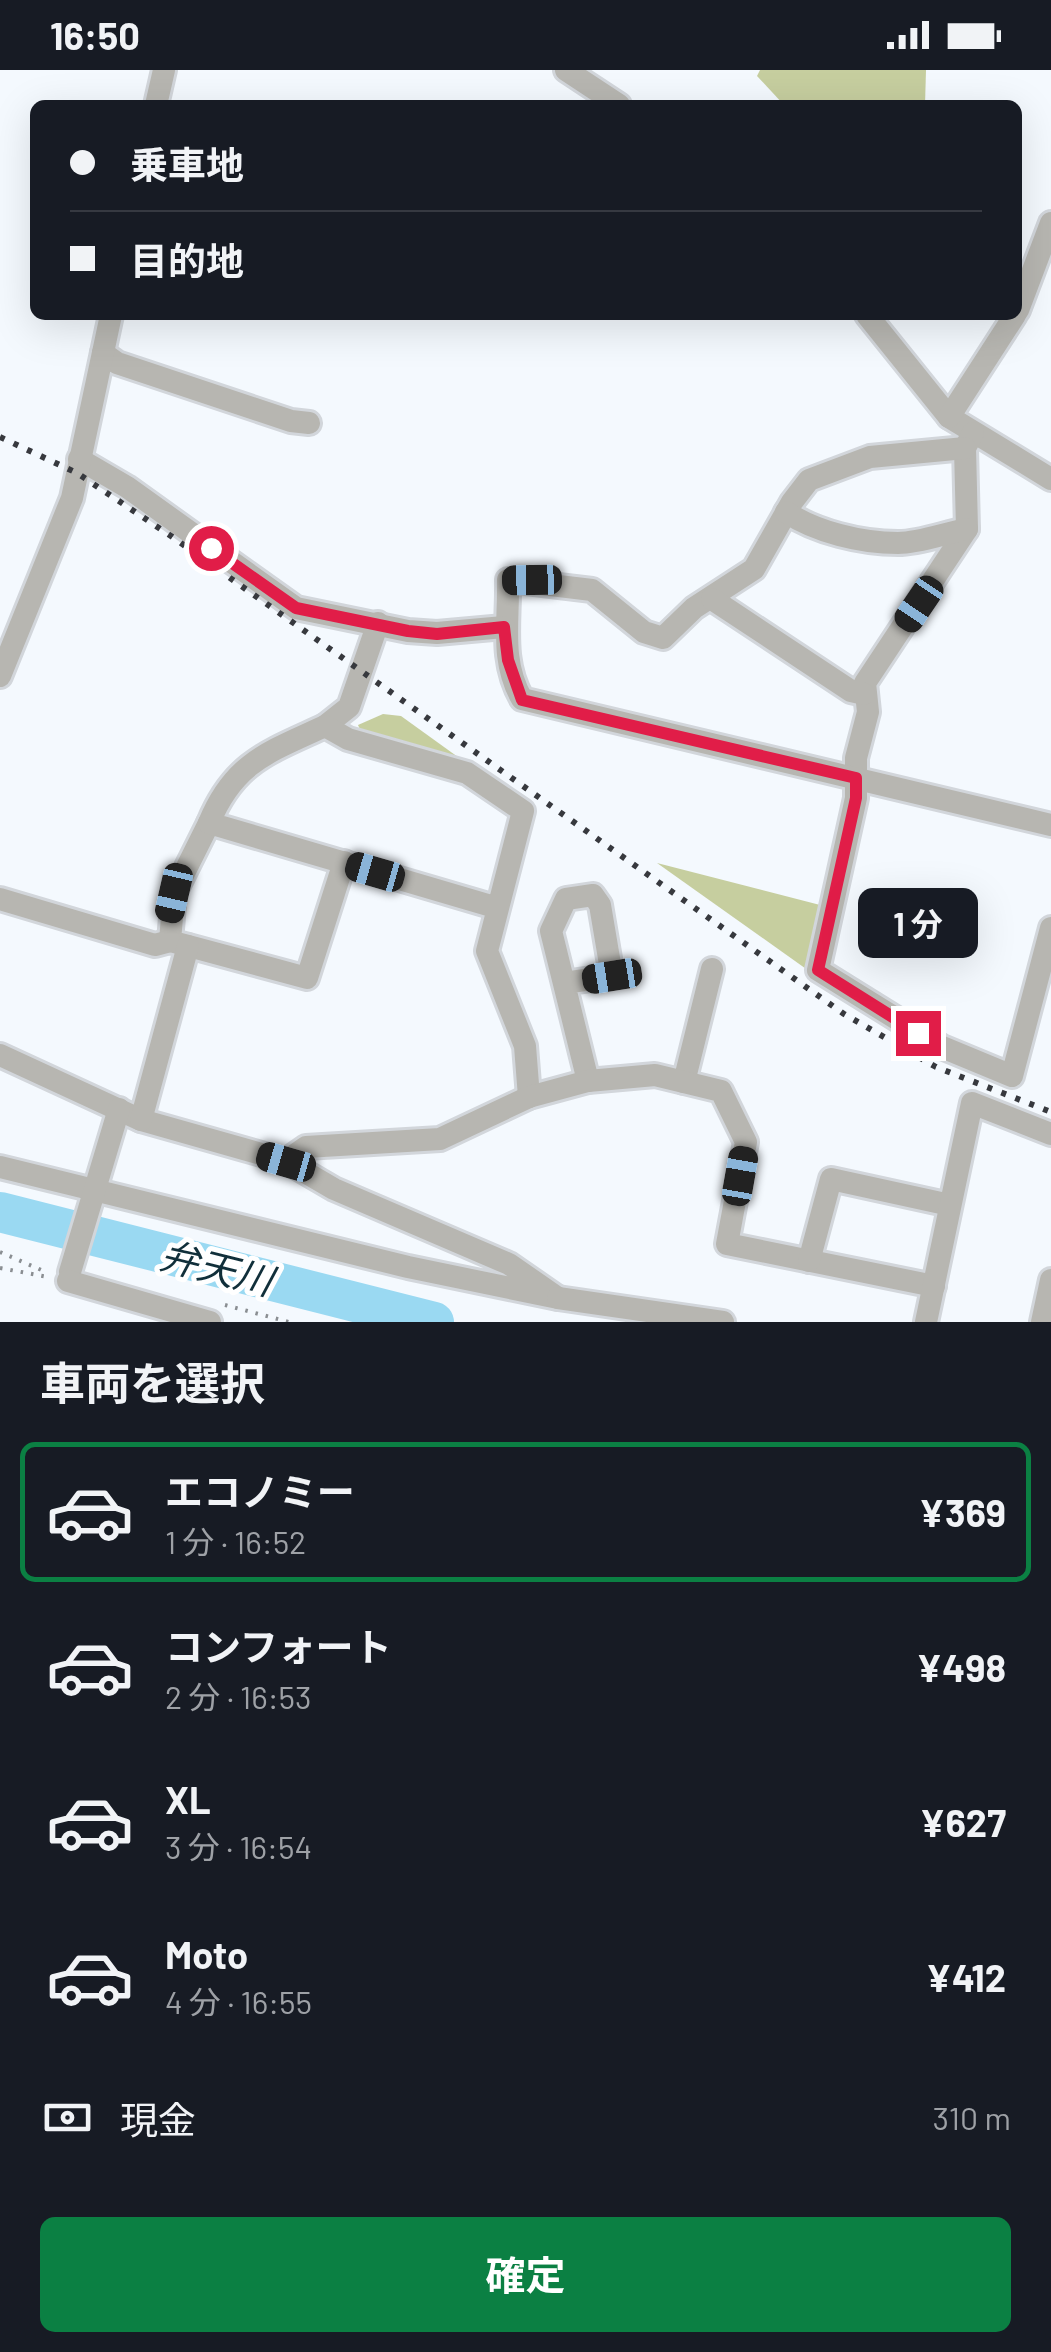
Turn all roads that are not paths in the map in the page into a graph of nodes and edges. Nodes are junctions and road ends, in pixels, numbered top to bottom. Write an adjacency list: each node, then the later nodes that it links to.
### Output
1 (164, 70): 3 (street)
2 (566, 70): 4 (street)
3 (157, 100)
4 (611, 100)
5 (1051, 222): 6 (street)
6 (1022, 297)
7 (110, 320): 10 (street)
8 (871, 320): 11 (street)
9 (1011, 320): 11 (street)
10 (103, 353): 12 (street); 14 (street)
11 (949, 417): 13 (street)
12 (309, 423)
13 (969, 441): 15 (street); 16 (street); 17 (street)
14 (79, 458): 19 (street); 21 (street)
15 (1051, 479)
16 (786, 512): 17 (street); 18 (street)
17 (967, 529): 22 (street)
18 (712, 599): 20 (street); 22 (street)
19 (378, 623): 20 (street); 23 (street)
20 (504, 627): 24 (street)
21 (0, 676)
22 (864, 694): 24 (street)
23 (325, 726): 25 (street); 29 (street)
24 (856, 778): 26 (street); 30 (street)
25 (210, 824): 27 (street); 31 (street)
26 (1051, 824)
27 (344, 862): 29 (street); 31 (street)
28 (0, 899): 31 (street)
29 (498, 908): 37 (street)
30 (1051, 928)
31 (179, 944): 39 (street)
32 (712, 969): 36 (street)
33 (564, 983): 35 (street)
34 (0, 1054): 38 (street)
35 (588, 1081): 36 (street); 37 (street)
36 (684, 1082): 45 (street)
37 (529, 1097): 41 (street)
38 (119, 1109): 39 (street); 43 (street)
39 (141, 1120): 41 (street)
40 (1051, 1134): 44 (street)
41 (286, 1162): 48 (street)
42 (0, 1166): 43 (street)
43 (92, 1190): 48 (street); 49 (street)
44 (950, 1205): 45 (street); 47 (street)
45 (809, 1261): 47 (street)
46 (1051, 1280): 52 (street)
47 (934, 1286): 51 (street)
48 (558, 1298): 50 (street)
49 (210, 1322)
50 (723, 1322)
51 (926, 1322)
52 (1042, 1322)

